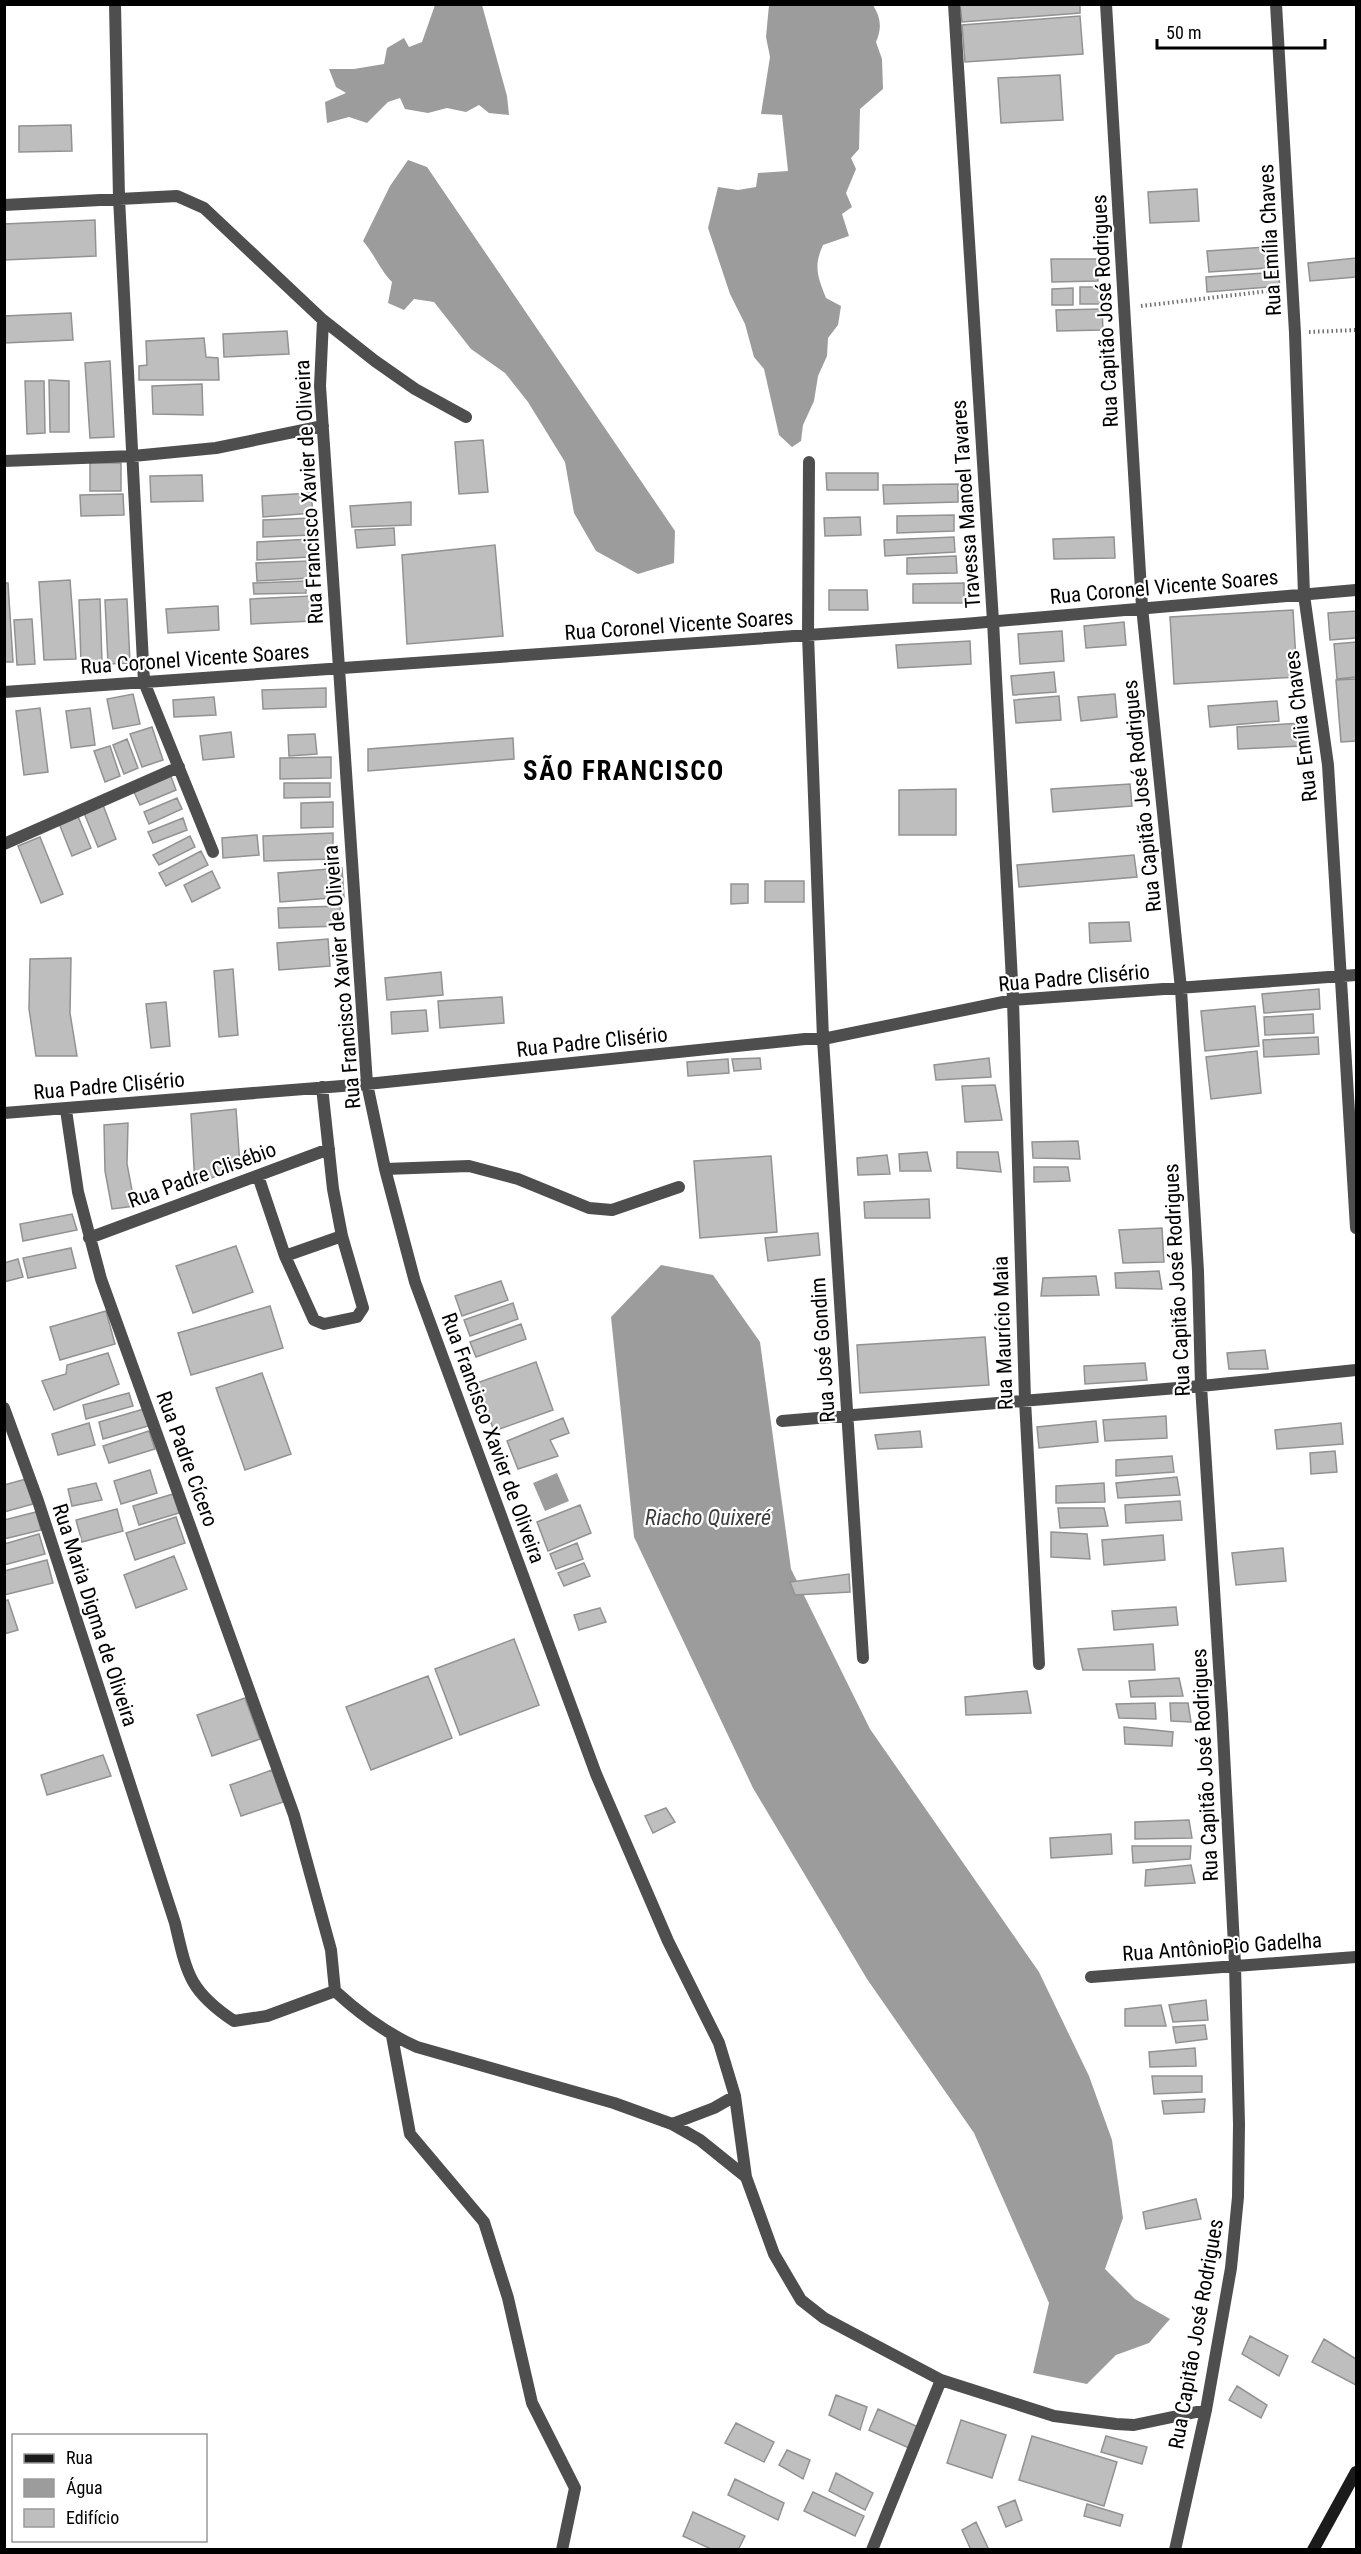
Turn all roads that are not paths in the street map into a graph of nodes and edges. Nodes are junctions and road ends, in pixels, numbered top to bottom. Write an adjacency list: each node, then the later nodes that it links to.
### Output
1 (115, 4): 5 (street)
2 (954, 4): 16 (street, Travessa Manoel Tavares)
3 (1106, 4): 15 (street, Rua Capitão José Rodrigues)
4 (1276, 4): 14 (street, Rua Emília Chaves)
5 (120, 198): 6 (street); 7 (street); 10 (street)
6 (4, 206)
7 (323, 320): 8 (street); 9 (street, Rua Francisco Xavier de Oliveira)
8 (466, 417)
9 (323, 426): 10 (street); 18 (street, Rua Francisco Xavier de Oliveira)
10 (133, 456): 11 (street); 19 (street)
11 (4, 461)
12 (809, 462): 17 (street, Rua José Gondim)
13 (1356, 590): 14 (street, Rua Coronel Vicente Soares)
14 (1304, 595): 15 (street, Rua Coronel Vicente Soares); 25 (street, Rua Emília Chaves)
15 (1142, 607): 16 (street, Rua Coronel Vicente Soares); 26 (street, Rua Capitão José Rodrigues)
16 (993, 621): 17 (street, Rua Coronel Vicente Soares); 27 (street, Travessa Manoel Tavares)
17 (808, 635): 18 (street, Rua Coronel Vicente Soares); 28 (street, Rua José Gondim)
18 (339, 669): 19 (street, Rua Coronel Vicente Soares); 29 (street, Rua Francisco Xavier de Oliveira)
19 (144, 682): 20 (street, Rua Coronel Vicente Soares); 21 (street)
20 (4, 692)
21 (179, 767): 22 (street); 23 (street)
22 (4, 844)
23 (213, 852)
24 (1356, 975): 25 (street, Rua Padre Clisério)
25 (1340, 976): 26 (street, Rua Padre Clisério); 37 (street, Rua Emília Chaves)
26 (1181, 989): 27 (street, Rua Padre Clisério); 42 (street, Rua Capitão José Rodrigues)
27 (1013, 1000): 28 (street, Rua Padre Clisério); 43 (street, Rua Maurício Maia)
28 (823, 1039): 29 (street, Rua Padre Clisério); 45 (street, Rua José Gondim)
29 (367, 1084): 30 (street, Rua Padre Clisério); 34 (street, Rua Francisco Xavier de Oliveira)
30 (322, 1087): 31 (street, Rua Padre Clisério); 33 (street)
31 (66, 1110): 32 (street, Rua Padre Clisério); 39 (street, Rua Padre Cícero)
32 (4, 1113)
33 (329, 1149): 35 (street, Rua Padre Clisébio); 38 (street)
34 (385, 1169): 36 (street); 54 (street, Rua Francisco Xavier de Oliveira)
35 (258, 1176): 39 (street, Rua Padre Clisébio); 40 (street)
36 (679, 1186)
37 (1356, 1228)
38 (342, 1236): 40 (street); 40 (street)
39 (89, 1238): 52 (street, Rua Padre Cícero)
40 (285, 1256)
41 (1356, 1371): 42 (street)
42 (1201, 1386): 43 (street); 50 (street, Rua Capitão José Rodrigues)
43 (1025, 1400): 45 (street); 48 (street, Rua Maurício Maia)
44 (4, 1408): 52 (street, Rua Maria Digma de Oliveira)
45 (846, 1415): 46 (street); 47 (street, Rua José Gondim)
46 (782, 1421)
47 (863, 1658)
48 (1039, 1664)
49 (1356, 1957): 50 (street, Rua AntônioPio Gadelha)
50 (1235, 1965): 51 (street, Rua AntônioPio Gadelha); 58 (street, Rua Capitão José Rodrigues)
51 (1091, 1977)
52 (335, 1990): 53 (street)
53 (392, 2036): 55 (street); 60 (street)
54 (735, 2096): 55 (street); 56 (street, Rua Francisco Xavier de Oliveira)
55 (672, 2124): 56 (street)
56 (746, 2177): 57 (street, Rua Francisco Xavier de Oliveira)
57 (941, 2380): 58 (street, Rua Francisco Xavier de Oliveira); 61 (street)
58 (1206, 2410): 62 (street, Rua Capitão José Rodrigues)
59 (1356, 2472): 63 (main road)
60 (562, 2550)
61 (872, 2550)
62 (1175, 2550)
63 (1313, 2550)

